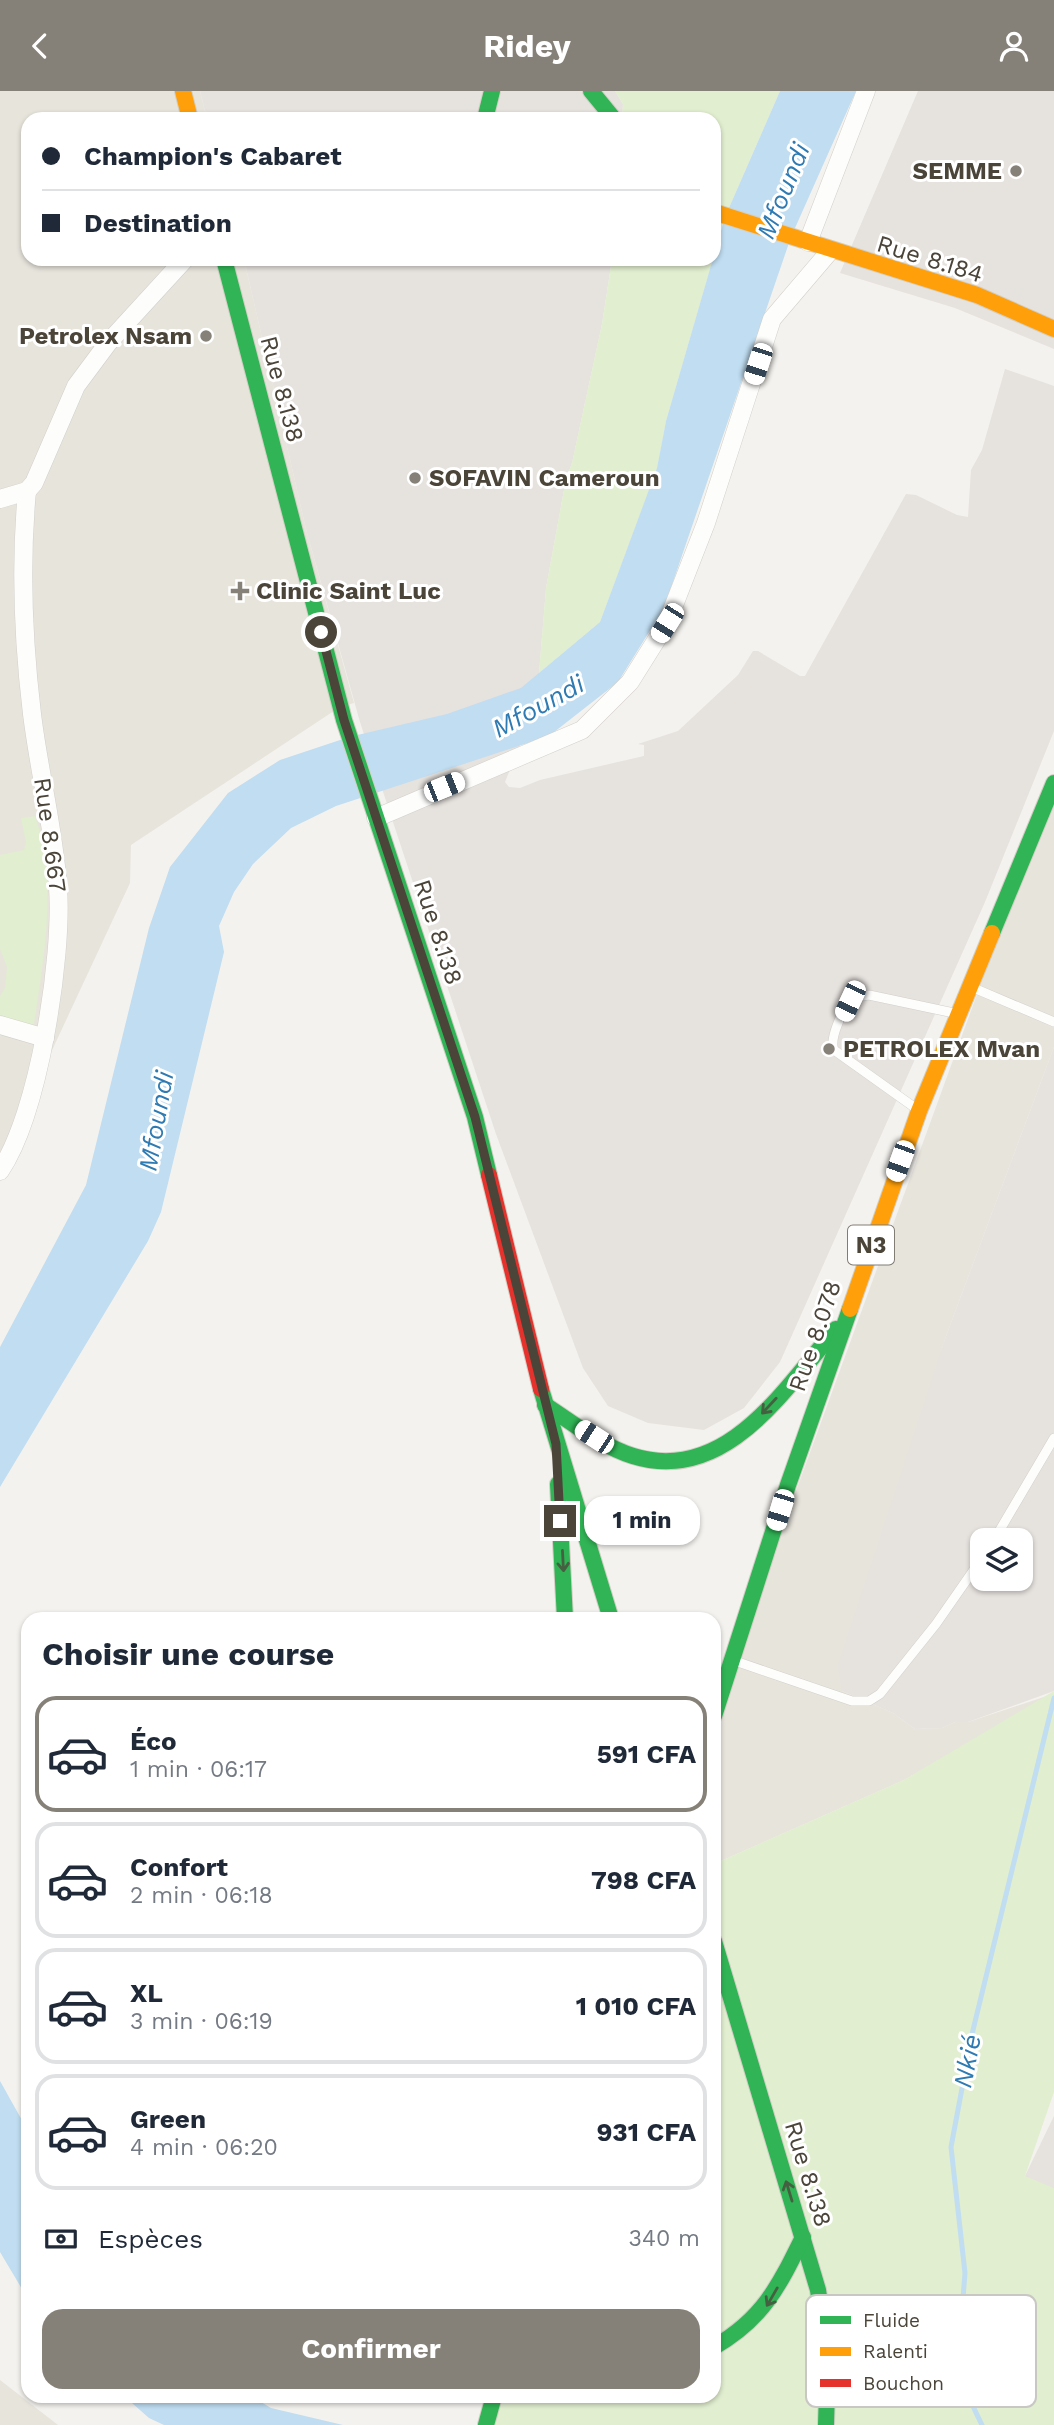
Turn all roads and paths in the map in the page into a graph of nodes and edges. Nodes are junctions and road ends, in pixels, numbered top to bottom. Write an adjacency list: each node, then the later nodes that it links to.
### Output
1 (183, 91): 5 (main road)
2 (492, 91): 6 (main road)
3 (591, 91): 7 (main road)
4 (866, 91): 9 (street)
5 (188, 112)
6 (487, 112)
7 (608, 112)
8 (721, 214): 9 (main road, Rue 8.184)
9 (800, 240): 10 (main road, Rue 8.184)
10 (830, 251): 13 (main road, Rue 8.184); 17 (street)
11 (179, 266): 14 (street)
12 (226, 266): 17 (main road, Rue 8.138)
13 (1054, 329)
14 (27, 491): 15 (street); 22 (street, Rue 8.667)
15 (0, 499)
16 (1054, 783): 18 (main road, Rue 8.078 / N3)
17 (374, 812): 26 (main road, Rue 8.138)
18 (968, 985): 19 (main road, Rue 8.078 / N3); 20 (lane)
19 (957, 1014): 23 (main road, Rue 8.078 / N3); 23 (lane)
20 (1054, 1022)
21 (0, 1024): 22 (street)
22 (45, 1038): 24 (street, Rue 8.667)
23 (919, 1111): 25 (main road, Rue 8.078 / N3)
24 (0, 1171)
25 (846, 1317): 26 (main road, one-way to 26); 33 (main road, Rue 8.078 / N3)
26 (545, 1405): 28 (main road, Rue 8.138)
27 (1054, 1438): 29 (lane)
28 (556, 1444): 31 (main road, one-way to 31); 32 (main road, Rue 8.138)
29 (1001, 1528)
30 (970, 1575): 33 (lane)
31 (565, 1612)
32 (609, 1612)
33 (733, 1660): 34 (main road, Rue 8.078 / N3)
34 (721, 1695)
35 (721, 1964): 36 (main road, Rue 8.138, one-way to 35)
36 (803, 2237): 37 (main road, Rue 8.138); 38 (main road, one-way to 38)
37 (818, 2295)
38 (721, 2343)
39 (492, 2403): 41 (main road)
40 (828, 2407): 42 (main road, Rue 8.138)
41 (487, 2420)
42 (825, 2425)

